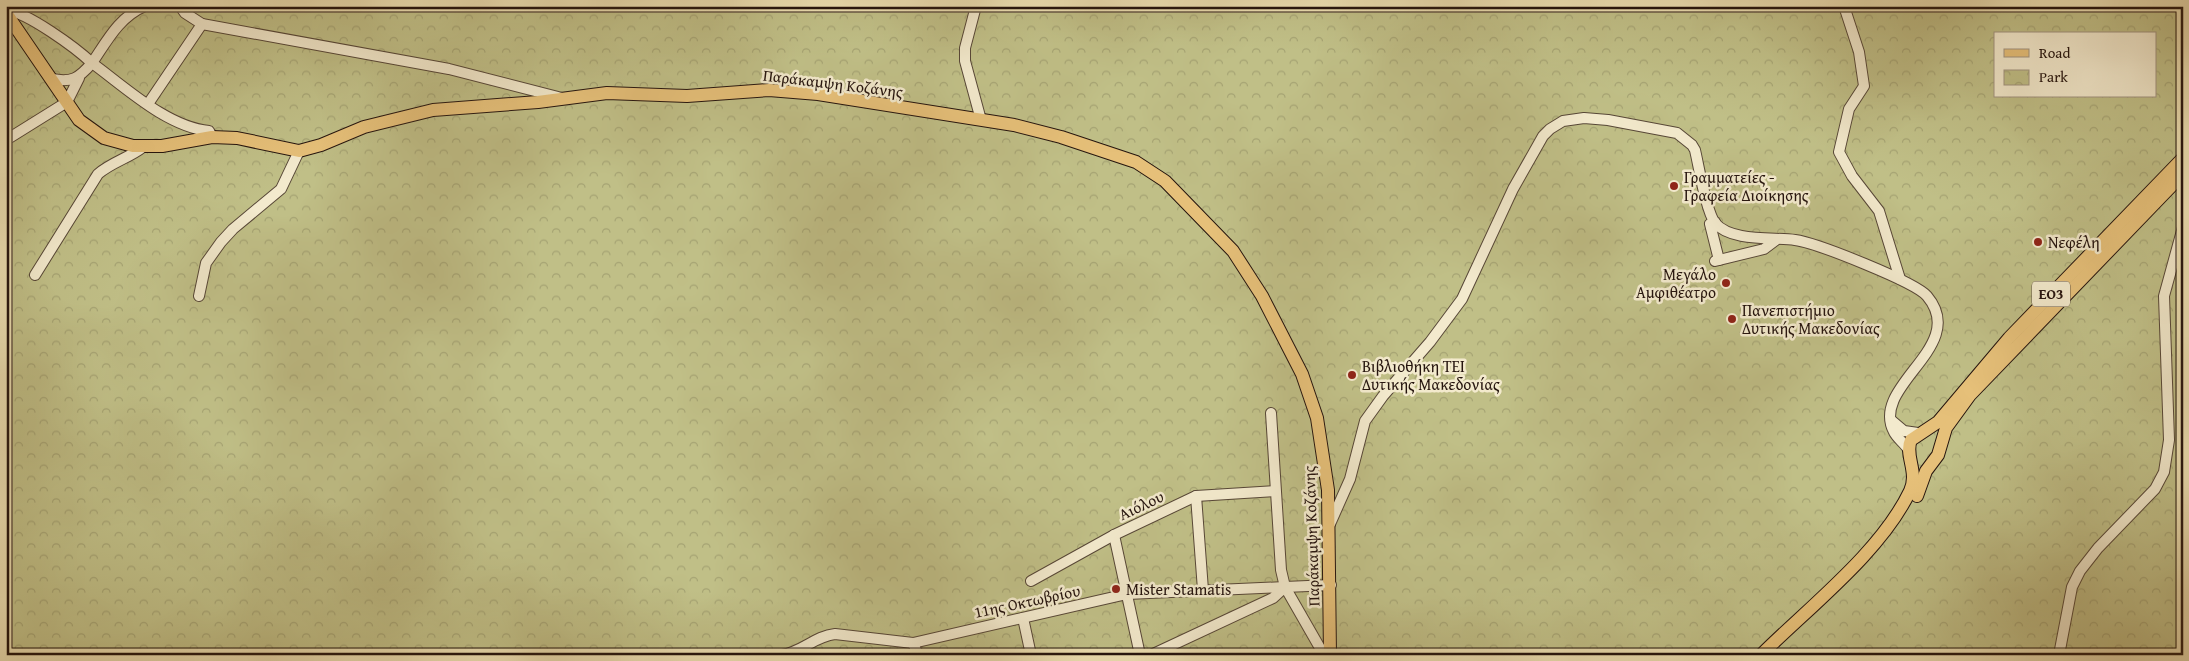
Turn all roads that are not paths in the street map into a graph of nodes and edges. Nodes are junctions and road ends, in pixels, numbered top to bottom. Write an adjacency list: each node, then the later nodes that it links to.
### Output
1 (145, 6): 7 (street)
2 (180, 6): 6 (street)
3 (976, 6): 13 (street)
4 (1844, 6): 24 (street)
5 (6, 12): 7 (street); 9 (main road, Παράκαμψη Κοζάνης)
6 (202, 24): 10 (street); 12 (street)
7 (92, 63): 8 (street); 12 (street)
8 (79, 78): 9 (street); 11 (street)
9 (52, 79): 11 (main road, Παράκαμψη Κοζάνης)
10 (564, 98): 13 (main road, Παράκαμψη Κοζάνης); 17 (main road, Παράκαμψη Κοζάνης)
11 (67, 102): 15 (street); 16 (main road, Παράκαμψη Κοζάνης)
12 (148, 104): 14 (street)
13 (981, 120): 34 (main road, Παράκαμψη Κοζάνης)
14 (212, 137): 16 (main road, Παράκαμψη Κοζάνης); 17 (main road, Παράκαμψη Κοζάνης)
15 (6, 140)
16 (143, 147): 23 (street)
17 (299, 151): 25 (street)
18 (2183, 158): 28 (main road, ΕΟ3)
19 (2183, 174): 29 (main road, ΕΟ3)
20 (1715, 222): 22 (street); 22 (street); 34 (street)
21 (2183, 227): 52 (street)
22 (1776, 240): 24 (street)
23 (35, 275)
24 (1900, 279): 27 (street)
25 (199, 296)
26 (1271, 413): 32 (street)
27 (1891, 420): 28 (street); 30 (street)
28 (1920, 433): 29 (main road); 30 (main road, ΕΟ3)
29 (1940, 446): 31 (main road, ΕΟ3)
30 (1910, 453): 31 (main road); 50 (main road)
31 (1933, 461): 51 (main road, ΕΟ3)
32 (1276, 491): 33 (street, Αιόλου); 38 (street)
33 (1196, 496): 35 (street, Αιόλου); 39 (street)
34 (1330, 524): 37 (main road, Παράκαμψη Κοζάνης)
35 (1114, 534): 36 (street, Αιόλου); 40 (street)
36 (1031, 581)
37 (1331, 585): 38 (street, 11ης Οκτωβρίου); 49 (main road, Παράκαμψη Κοζάνης)
38 (1285, 587): 39 (street, 11ης Οκτωβρίου); 47 (street); 48 (street)
39 (1203, 590): 40 (street, 11ης Οκτωβρίου)
40 (1127, 594): 41 (street, 11ης Οκτωβρίου); 46 (street)
41 (1023, 618): 42 (street, 11ης Οκτωβρίου); 45 (street)
42 (913, 642): 43 (street, 11ης Οκτωβρίου); 44 (street)
43 (782, 655)
44 (918, 655)
45 (1030, 655)
46 (1140, 655)
47 (1151, 655)
48 (1324, 655)
49 (1330, 655)
50 (1761, 655)
51 (1772, 655)
52 (2059, 655)

